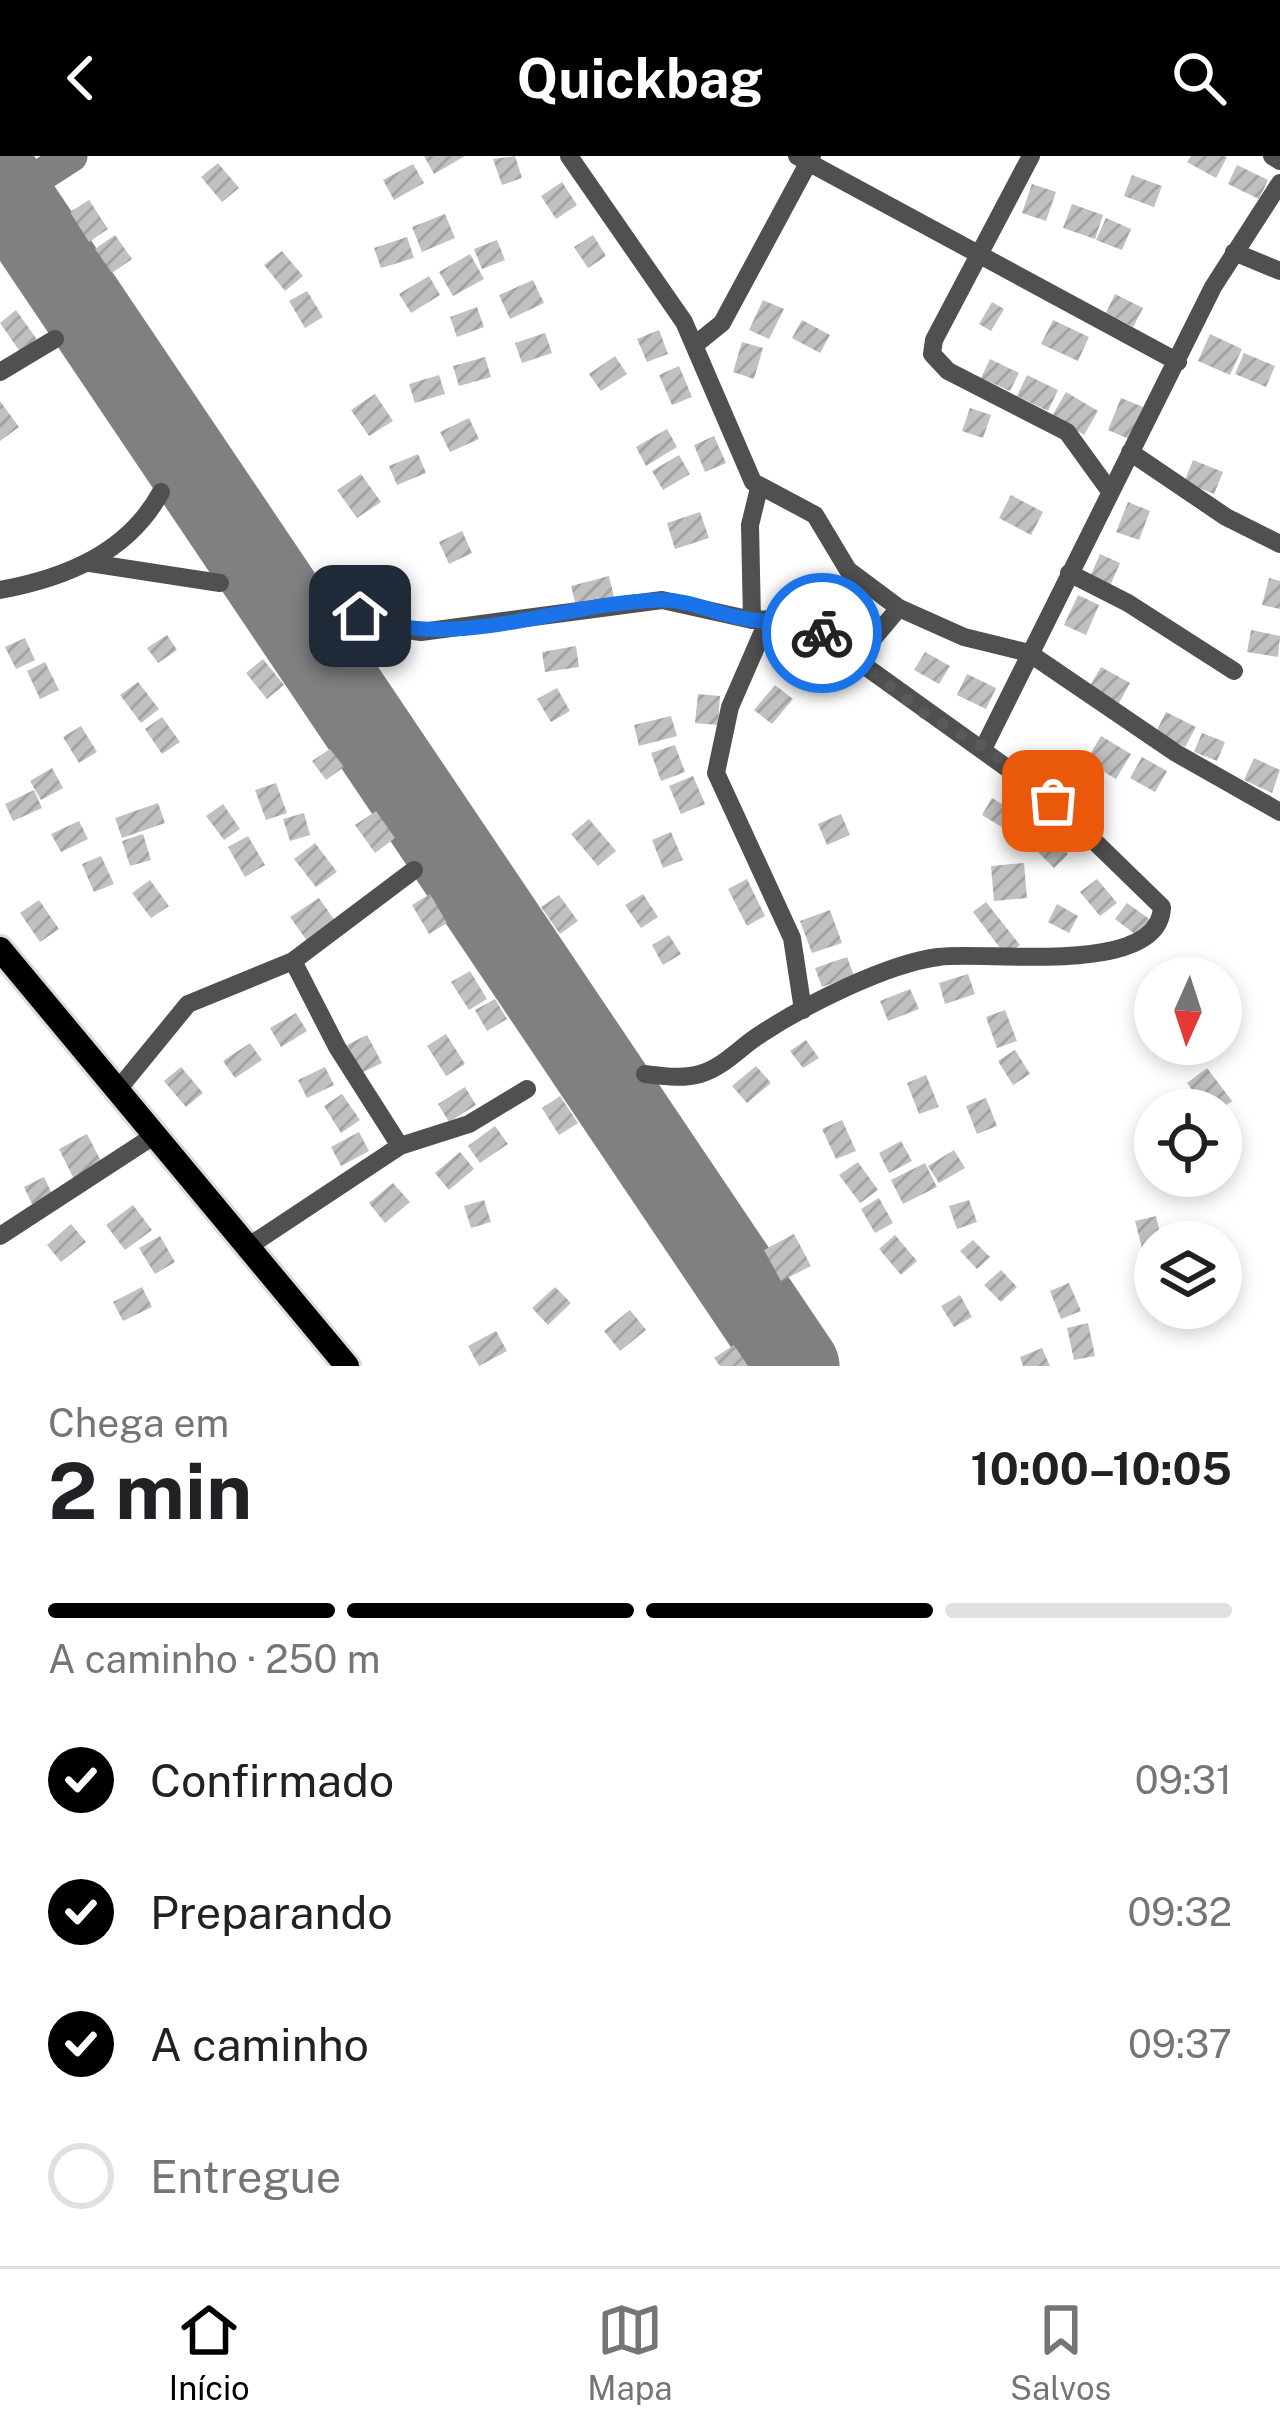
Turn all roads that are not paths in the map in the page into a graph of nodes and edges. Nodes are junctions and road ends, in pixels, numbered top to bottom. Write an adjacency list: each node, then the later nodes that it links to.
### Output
1 (569, 156): 11 (street)
2 (1031, 156): 8 (street)
3 (1272, 156): 5 (street)
4 (806, 158): 8 (street); 11 (street)
5 (1280, 161)
6 (1280, 183): 7 (street)
7 (1234, 252): 9 (street); 12 (street)
8 (979, 254): 12 (street); 16 (street)
9 (1280, 271)
10 (55, 340): 13 (street)
11 (695, 344): 15 (street)
12 (1178, 362): 14 (street)
13 (0, 372)
14 (1130, 452): 16 (street); 18 (street)
15 (759, 488): 24 (street); 25 (street)
16 (1109, 490): 20 (street)
17 (161, 492): 19 (street)
18 (1280, 544)
19 (90, 563): 21 (street); 22 (street)
20 (1069, 573): 26 (street); 28 (street)
21 (220, 584)
22 (0, 590)
23 (333, 607): 25 (street)
24 (899, 608): 26 (street); 27 (street)
25 (760, 621): 27 (street); 34 (street)
26 (1029, 653): 29 (street); 30 (street)
27 (856, 659): 29 (street)
28 (1234, 671)
29 (984, 747): 34 (street)
30 (1280, 812)
31 (414, 870): 33 (street)
32 (0, 949): 37 (main road)
33 (293, 961): 37 (street); 39 (street)
34 (803, 1010): 35 (street)
35 (645, 1074)
36 (527, 1089): 39 (street)
37 (116, 1093): 38 (main road)
38 (152, 1138): 40 (street); 41 (main road)
39 (400, 1146): 41 (street)
40 (0, 1236)
41 (246, 1248): 42 (main road)
42 (347, 1366)

